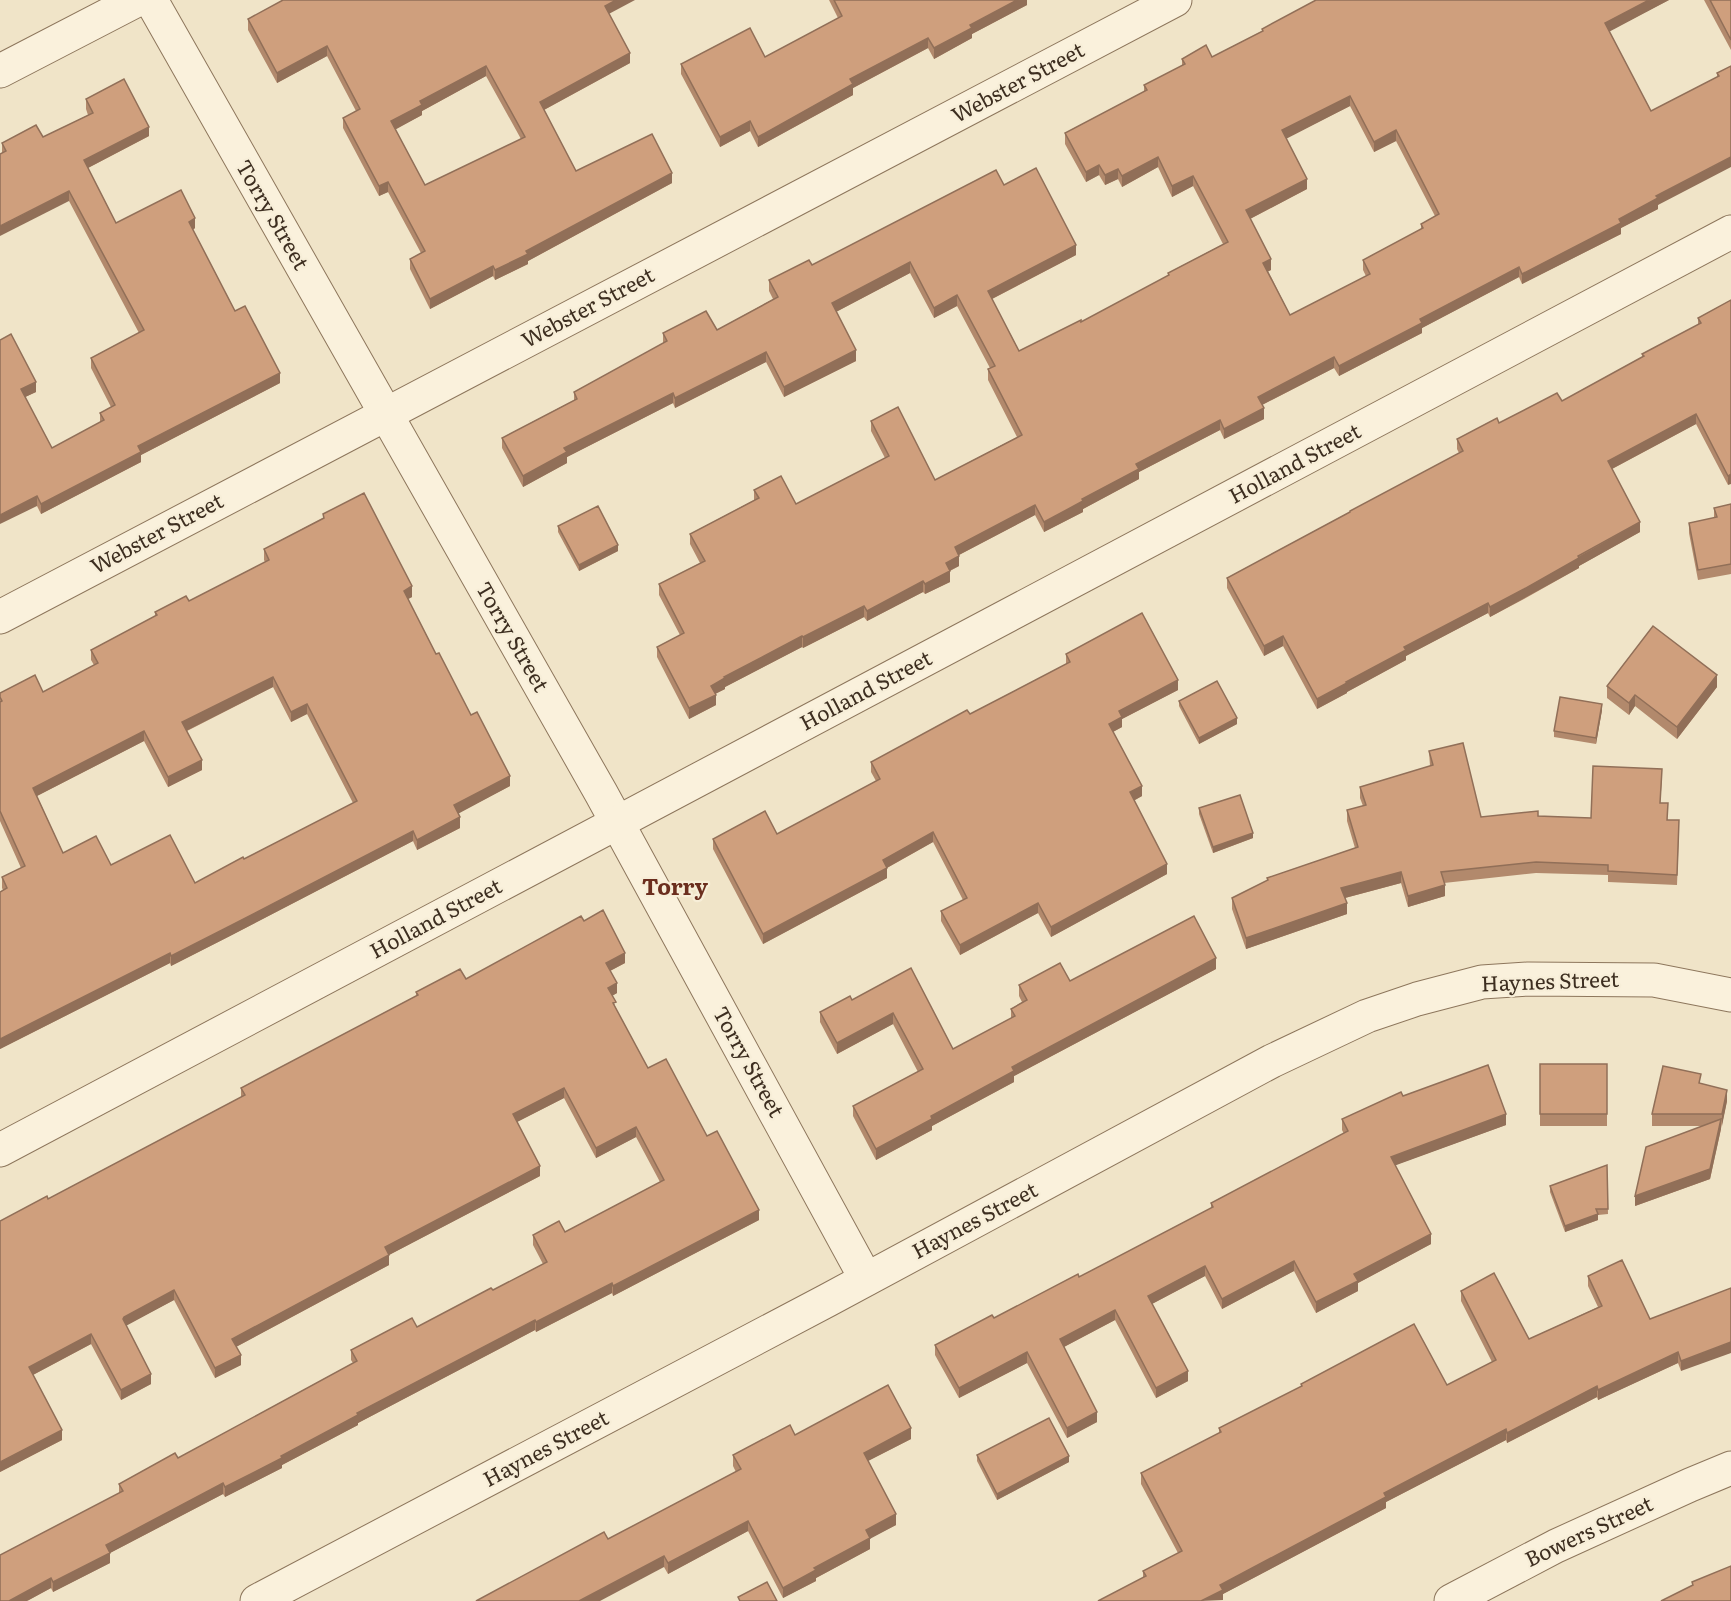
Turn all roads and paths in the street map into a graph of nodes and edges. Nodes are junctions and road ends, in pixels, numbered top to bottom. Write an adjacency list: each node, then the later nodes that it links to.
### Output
1 (138, 0): 4 (street)
2 (151, 0): 6 (street, Torry Street)
3 (1175, 0): 6 (street, Webster Street)
4 (0, 71)
5 (1731, 232): 8 (street, Holland Street)
6 (386, 415): 7 (street, Webster Street); 8 (street, Torry Street)
7 (0, 617)
8 (618, 823): 10 (street, Holland Street); 11 (street, Torry Street)
9 (1731, 995): 11 (street, Haynes Street)
10 (0, 1150)
11 (866, 1279): 13 (street, Haynes Street)
12 (1731, 1468): 14 (street, Bowers Street)
13 (257, 1601)
14 (1451, 1601)

